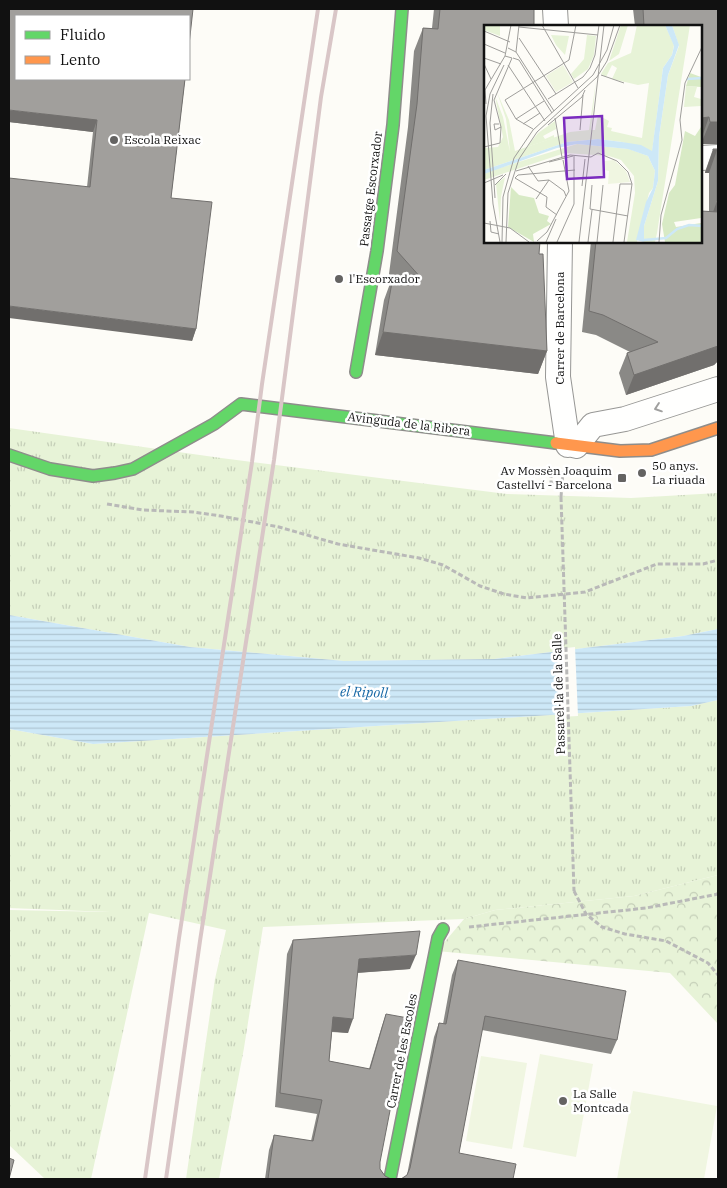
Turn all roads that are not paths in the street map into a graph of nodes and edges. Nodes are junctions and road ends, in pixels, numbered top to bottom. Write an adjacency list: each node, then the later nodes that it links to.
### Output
1 (402, 9): 7 (street, Passatge Escorxador)
2 (555, 9): 3 (street)
3 (556, 25)
4 (718, 157): 5 (street)
5 (702, 158)
6 (560, 242): 10 (street, Carrer de Barcelona)
7 (356, 372)
8 (718, 389): 10 (street, one-way to 10)
9 (718, 428): 10 (street, Avinguda de la Ribera)
10 (572, 446): 11 (street, Avinguda de la Ribera)
11 (9, 455)
12 (443, 929): 13 (street, Carrer de les Escoles)
13 (390, 1179)

